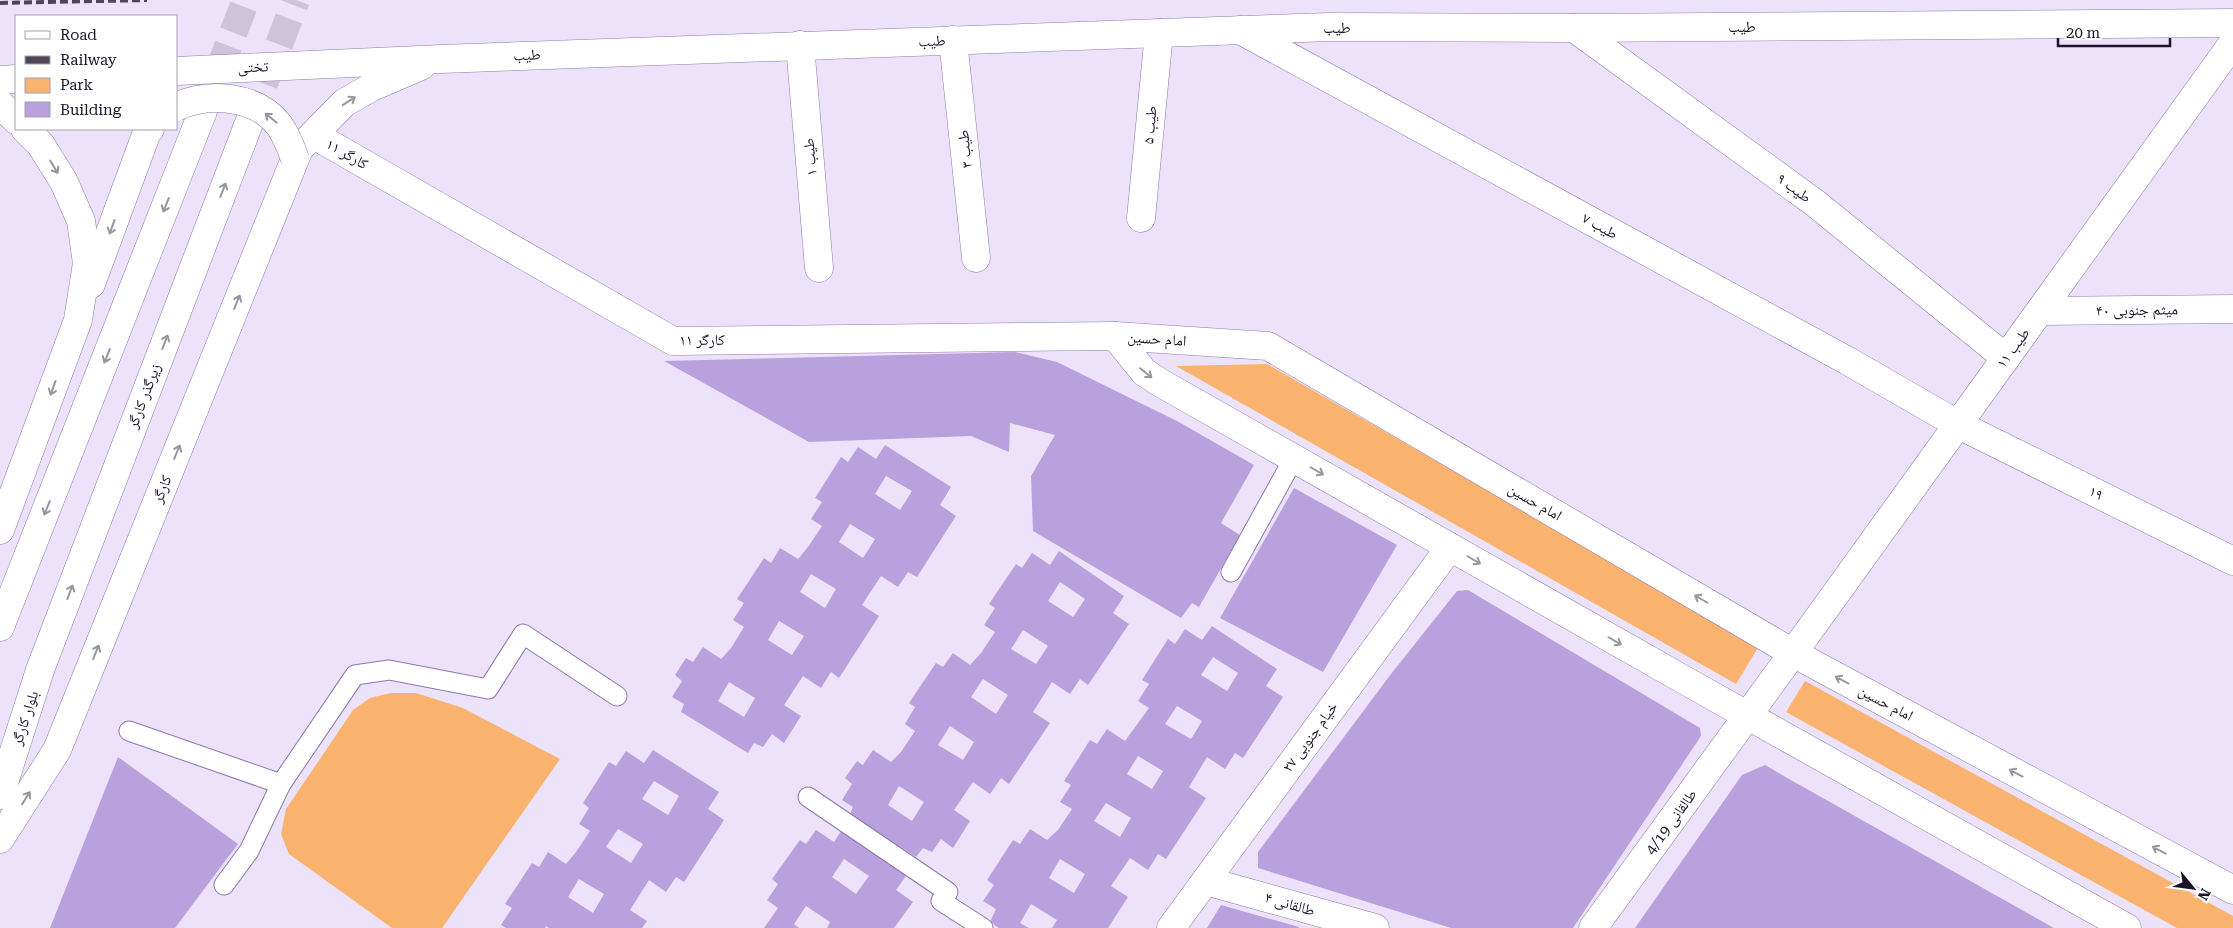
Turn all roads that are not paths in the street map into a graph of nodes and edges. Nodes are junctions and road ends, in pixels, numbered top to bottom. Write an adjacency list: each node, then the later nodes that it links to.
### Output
1 (2233, 23): 2 (street, طیب)
2 (1574, 28): 3 (street, طیب); 29 (street, طیب ۹)
3 (1240, 30): 4 (street, طیب); 30 (street, طیب ۷)
4 (1159, 32): 5 (street, طیب); 22 (street, طیب ۵)
5 (953, 40): 7 (street, طیب); 23 (street, طیب ۳)
6 (2233, 43): 26 (street, طیب ۱۱)
7 (800, 46): 8 (street, طیب); 24 (street, طیب ۱)
8 (441, 59): 9 (street, طیب); 20 (street, کارگر, one-way to 8)
9 (329, 64): 10 (street, تختی)
10 (178, 71)
11 (15, 79): 12 (street)
12 (0, 80)
13 (0, 104): 16 (street)
14 (178, 106): 21 (street, one-way to 14, bridge)
15 (203, 111): 36 (street, one-way to 36)
16 (15, 119)
17 (249, 123): 38 (street, زیرگذر کارگر, one-way to 17)
18 (26, 130): 27 (street, one-way to 27)
19 (148, 131): 27 (street, one-way to 27)
20 (314, 135): 21 (street, کارگر); 28 (street, کارگر ۱۱)
21 (295, 160): 45 (street, کارگر, one-way to 21)
22 (1141, 218)
23 (976, 258)
24 (819, 268)
25 (2233, 309): 26 (street, میثم جنوبی ۴۰)
26 (2040, 311): 29 (street, طیب ۱۱)
27 (78, 320): 32 (street, one-way to 32)
28 (1115, 336): 31 (street, امام حسین, one-way to 31); 37 (street, امام حسین, one-way to 28)
29 (2006, 358): 30 (street, طیب ۱۱)
30 (1959, 425): 34 (street, ۱۹); 37 (street, طیب ۱۱)
31 (1294, 458): 33 (street, امام حسین, one-way to 33); 35 (lane)
32 (0, 530)
33 (1450, 547): 40 (street, امام حسین, one-way to 40); 46 (street, خیام جنوبی ۲۷)
34 (2233, 562)
35 (1231, 572)
36 (0, 627)
37 (1794, 654): 40 (street, طالقانی 4/19); 48 (street, امام حسین, one-way to 37)
38 (40, 670): 43 (street, بلوار کارگر)
39 (617, 696): 42 (lane)
40 (1748, 716): 52 (street, طالقانی 4/19); 53 (street, امام حسین)
41 (129, 731): 42 (lane)
42 (281, 784): 47 (lane)
43 (0, 795)
44 (808, 797): 49 (lane)
45 (0, 839)
46 (1206, 880): 50 (street, خیام جنوبی ۲۷); 51 (street, طالقانی ۴)
47 (224, 885)
48 (2233, 890)
49 (983, 928)
50 (1171, 928)
51 (1375, 928)
52 (1593, 928)
53 (2127, 928)

